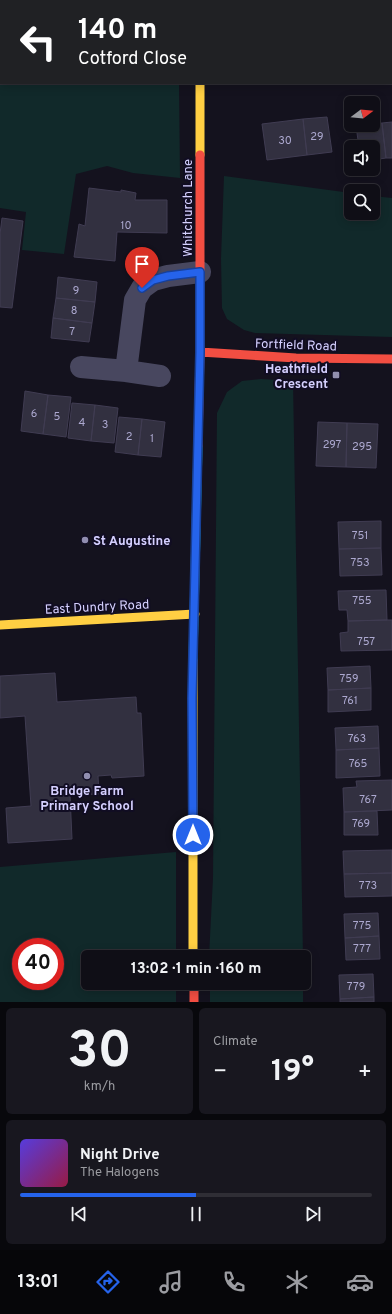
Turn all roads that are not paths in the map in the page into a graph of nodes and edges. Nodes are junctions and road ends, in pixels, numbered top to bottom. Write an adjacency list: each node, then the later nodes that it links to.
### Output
1 (200, 84): 2 (street, Whitchurch Lane)
2 (200, 272): 3 (street, Whitchurch Lane); 6 (street)
3 (200, 352): 4 (street, Fortfield Road); 8 (street, Whitchurch Lane)
4 (392, 359)
5 (81, 367): 6 (street)
6 (126, 371): 7 (street)
7 (160, 376)
8 (194, 614): 9 (street, East Dundry Road); 10 (street, Whitchurch Lane)
9 (0, 625)
10 (193, 950)
11 (194, 990): 12 (street)
12 (194, 1002)

